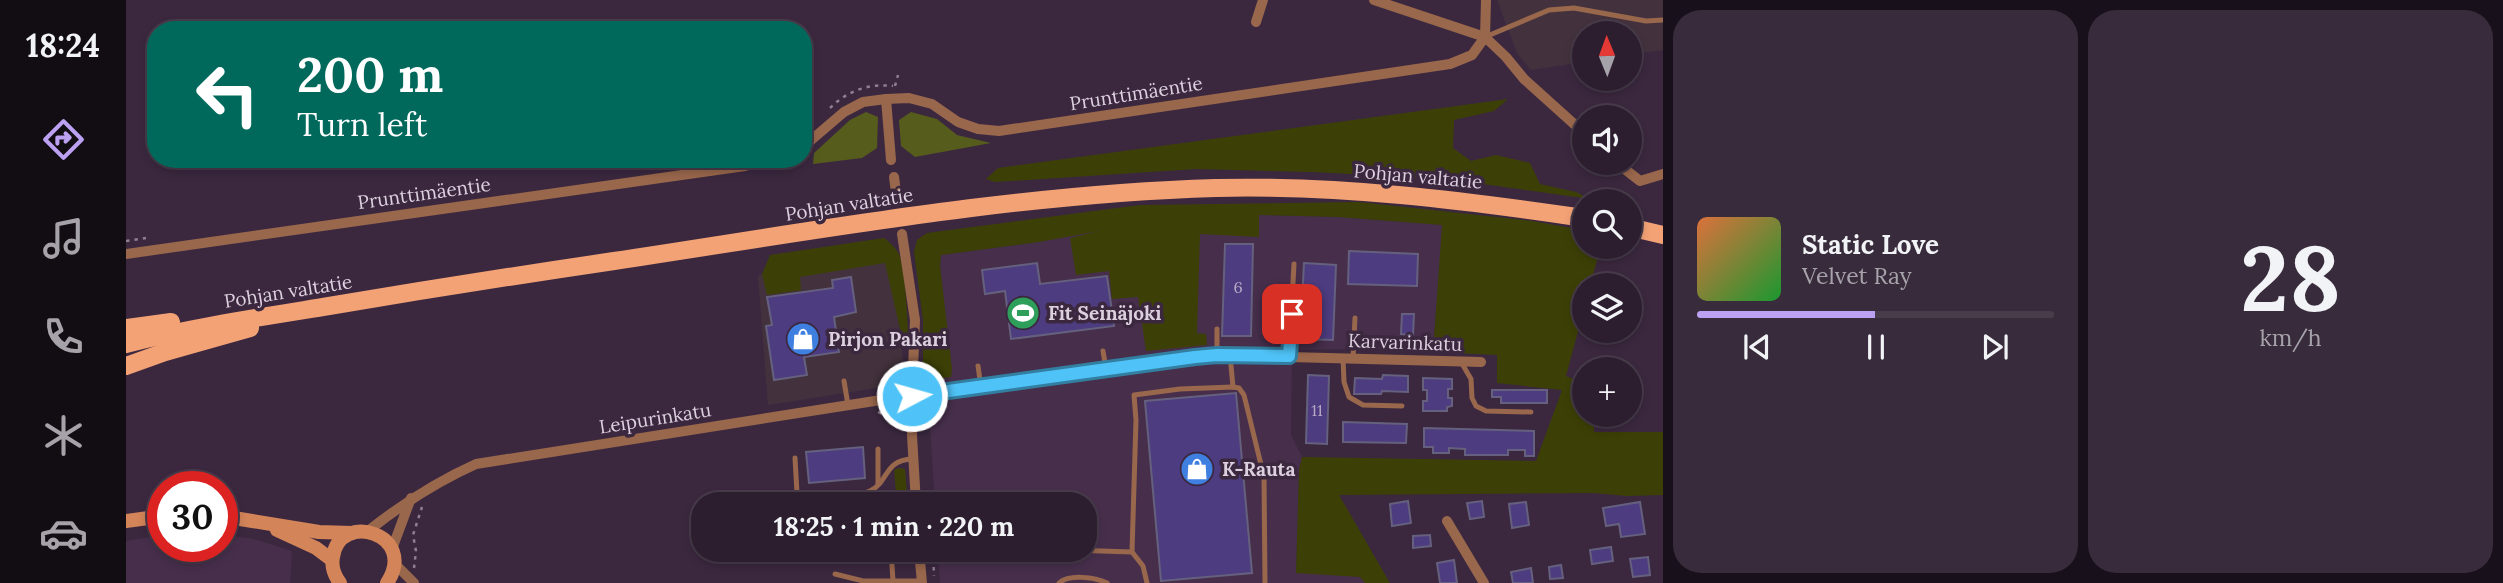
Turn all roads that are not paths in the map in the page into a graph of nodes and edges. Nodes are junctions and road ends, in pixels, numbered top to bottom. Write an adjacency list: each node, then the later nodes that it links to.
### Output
1 (1263, 0): 5 (street)
2 (1374, 0): 6 (street)
3 (1486, 0): 6 (street)
4 (1663, 20): 6 (lane)
5 (1256, 22)
6 (1485, 37): 7 (street, Prunttimäentie); 8 (street)
7 (886, 99): 9 (street, Prunttimäentie); 10 (street)
8 (1572, 122)
9 (812, 139)
10 (891, 160)
11 (731, 168): 20 (street, Prunttimäentie)
12 (1663, 174): 13 (street)
13 (1632, 175)
14 (894, 177): 15 (street)
15 (897, 200)
16 (1572, 216): 22 (main road, Pohjan valtatie)
17 (1642, 230): 19 (main road)
18 (901, 234): 40 (street)
19 (1663, 234)
20 (126, 254)
21 (1294, 264): 30 (lane)
22 (295, 311): 24 (main road); 26 (main road, Pohjan valtatie); 34 (main road)
23 (1354, 318): 31 (lane)
24 (126, 328)
25 (1217, 329): 28 (lane)
26 (126, 344)
27 (1104, 351): 36 (lane)
28 (1217, 355): 29 (street, Karvarinkatu); 36 (street, Karvarinkatu)
29 (1230, 355): 30 (street, Karvarinkatu); 39 (lane)
30 (1289, 356): 31 (street, Karvarinkatu)
31 (1348, 358): 32 (street, Karvarinkatu); 42 (lane)
32 (1461, 362): 33 (street, Karvarinkatu); 43 (lane)
33 (1481, 362)
34 (126, 366)
35 (978, 366): 38 (lane)
36 (1106, 369): 38 (street, Karvarinkatu)
37 (844, 381): 41 (lane)
38 (981, 387): 40 (street, Karvarinkatu)
39 (1233, 387): 59 (lane); 73 (lane)
40 (912, 396): 41 (street, Leipurinkatu); 46 (street)
41 (848, 405): 49 (street, Leipurinkatu)
42 (1402, 406)
43 (1531, 412)
44 (878, 449): 47 (lane)
45 (795, 458): 47 (lane)
46 (912, 459): 47 (lane); 48 (street)
47 (878, 484)
48 (915, 492)
49 (411, 498): 55 (street, Leipurinkatu); 57 (street)
50 (147, 518): 52 (street)
51 (238, 519): 54 (street)
52 (126, 521)
53 (1447, 521): 74 (street)
54 (263, 524): 56 (street); 60 (street)
55 (368, 531): 56 (street); 57 (street)
56 (352, 533): 60 (street)
57 (392, 549): 63 (street)
58 (1097, 551): 59 (lane)
59 (1132, 552): 72 (lane)
60 (332, 560): 66 (street)
61 (892, 562): 67 (lane)
62 (920, 562): 68 (street)
63 (395, 564): 65 (street); 69 (street)
64 (835, 574): 67 (lane)
65 (412, 580)
66 (337, 581)
67 (893, 581): 68 (lane)
68 (922, 582)
69 (387, 583)
70 (1059, 583): 71 (lane)
71 (1107, 583)
72 (1147, 583)
73 (1265, 583)
74 (1484, 583)

